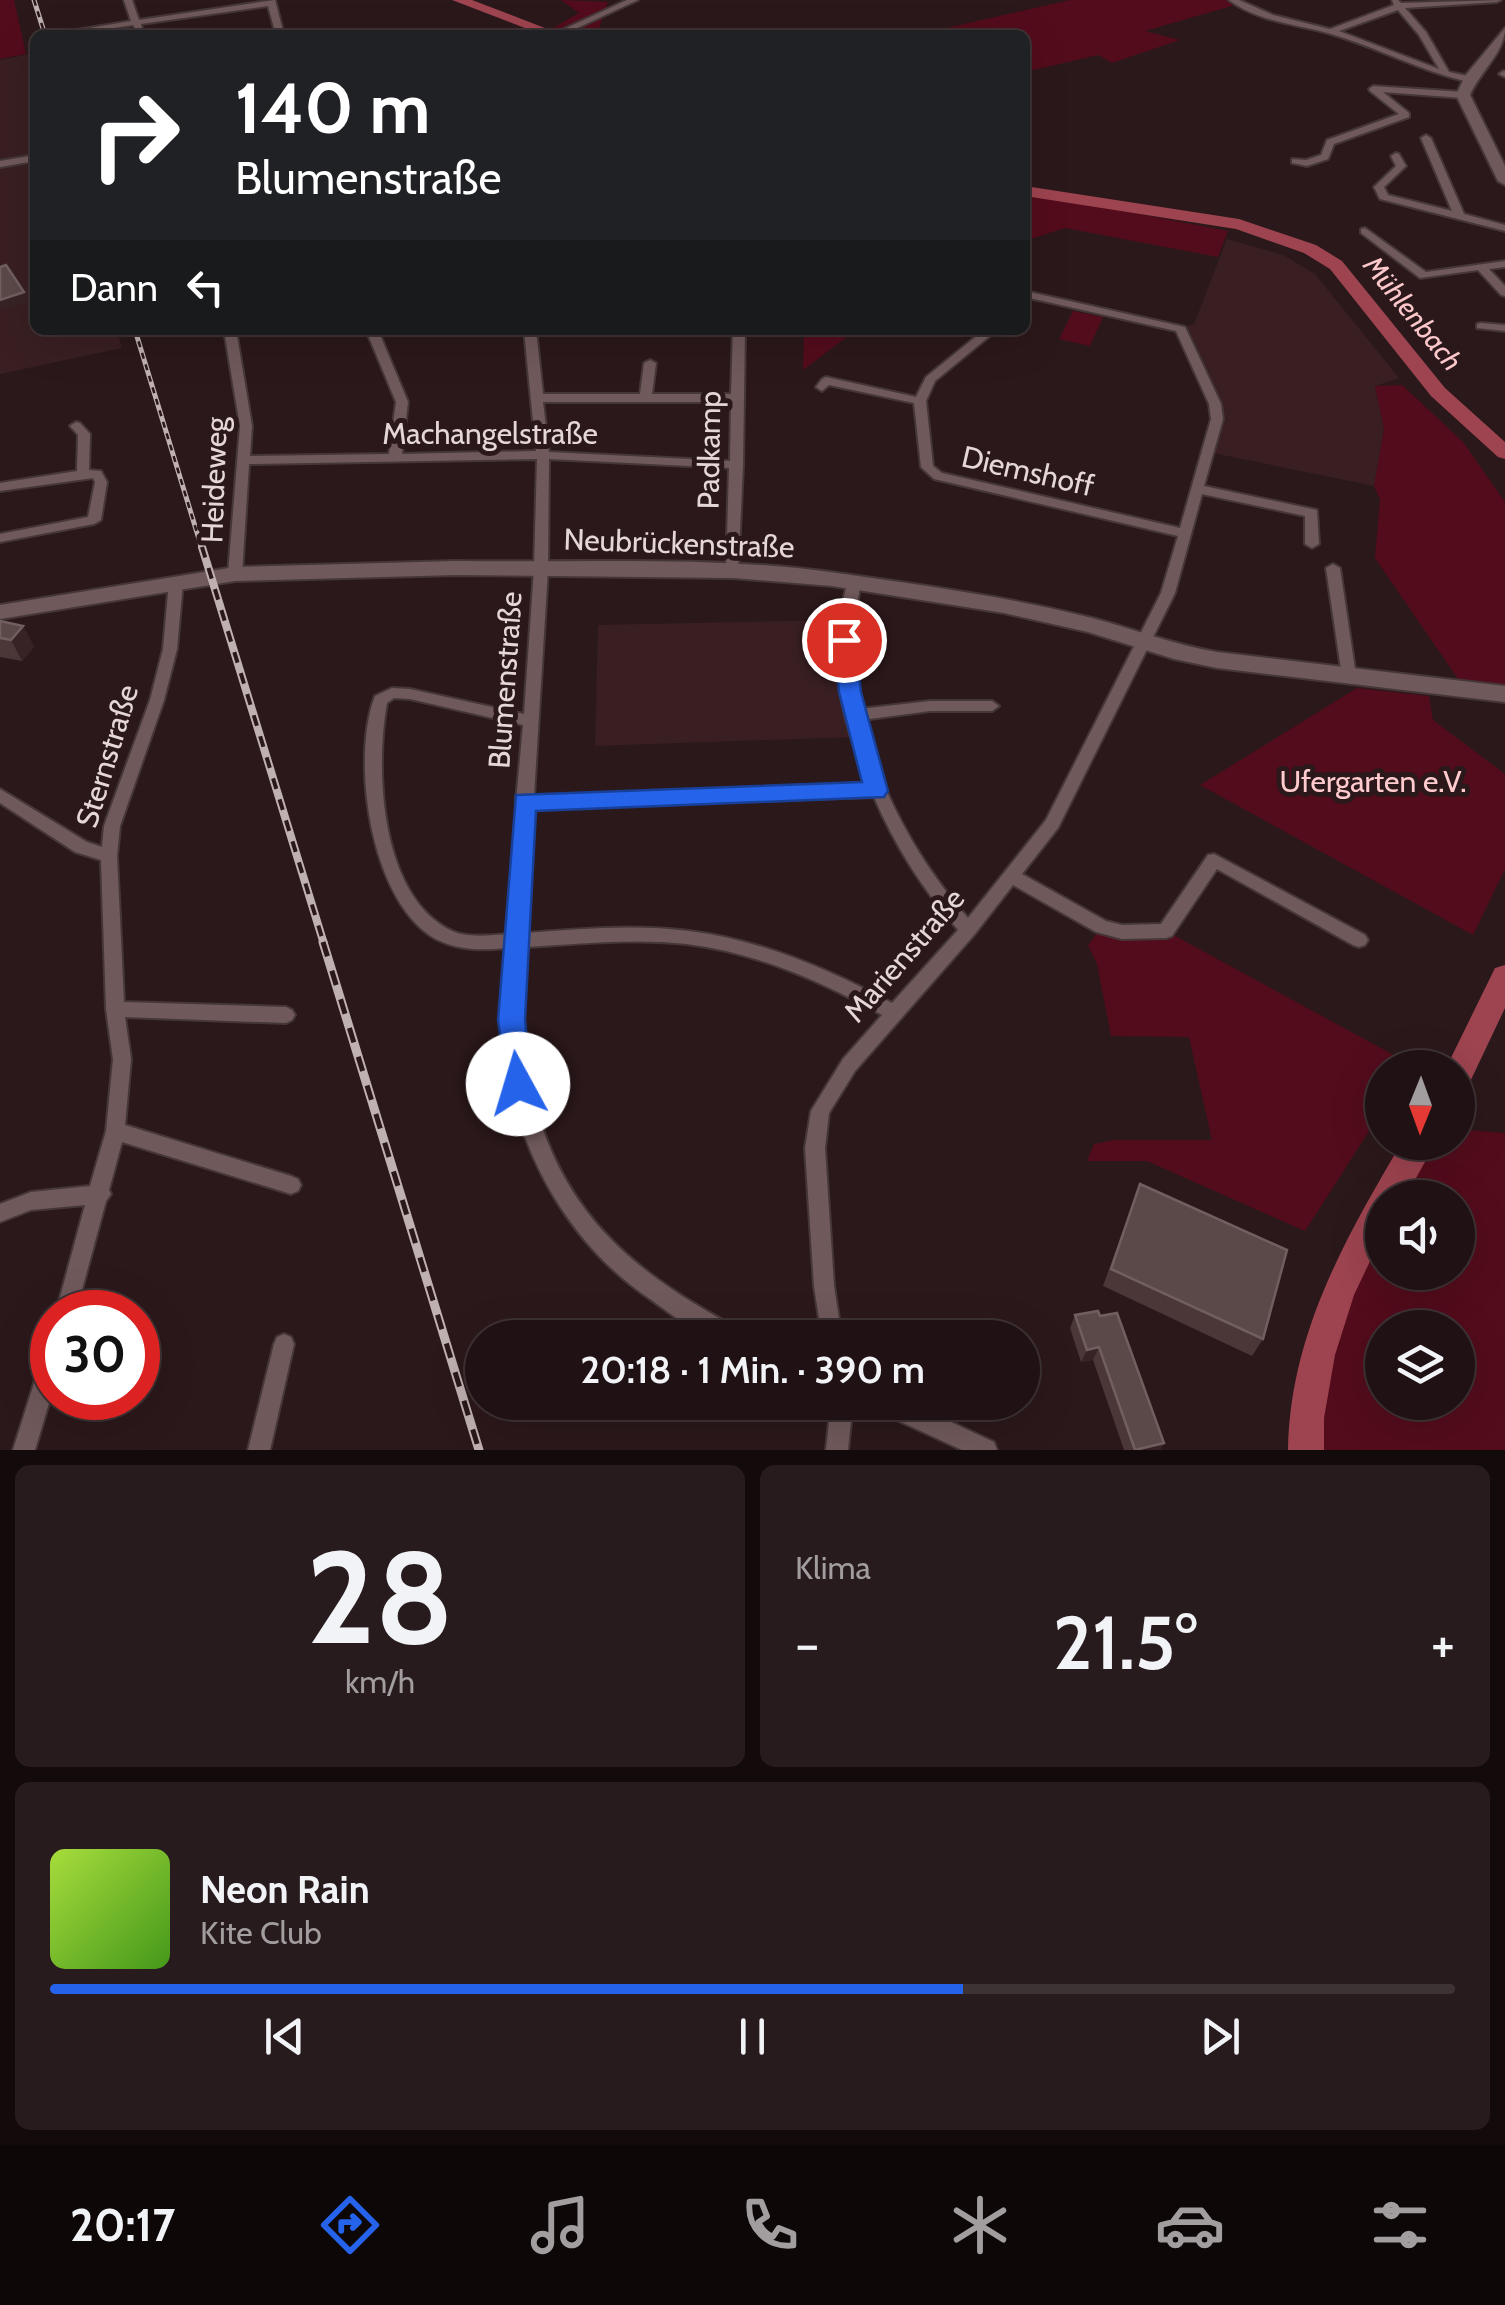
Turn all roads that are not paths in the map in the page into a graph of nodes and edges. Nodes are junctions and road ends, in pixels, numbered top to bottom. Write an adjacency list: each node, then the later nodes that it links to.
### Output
1 (128, 0): 7 (street)
2 (634, 0): 10 (street)
3 (1233, 0): 11 (street)
4 (1496, 0): 6 (street)
5 (271, 1): 7 (street); 9 (street)
6 (1397, 3): 11 (street); 13 (street)
7 (138, 28): 8 (street)
8 (104, 30)
9 (279, 30)
10 (566, 30)
11 (1331, 31): 13 (street)
12 (1505, 32): 14 (street)
13 (1447, 75): 14 (street)
14 (1470, 79): 15 (street)
15 (1463, 95): 19 (street); 21 (street)
16 (1426, 138): 22 (street)
17 (1396, 156): 22 (street)
18 (30, 159): 20 (street)
19 (1295, 161)
20 (0, 164)
21 (1505, 181)
22 (1459, 215): 23 (street)
23 (1505, 228)
24 (1365, 231): 26 (street)
25 (1505, 264): 26 (street)
26 (1480, 266): 27 (street)
27 (1505, 293)
28 (1030, 298): 49 (street)
29 (1481, 326): 30 (street)
30 (1505, 328)
31 (231, 335): 45 (street, Heideweg)
32 (374, 335): 44 (street)
33 (531, 335): 38 (street, Blumenstraße)
34 (740, 335): 40 (street, Padkamp)
35 (984, 335): 41 (street)
36 (650, 363): 39 (street)
37 (822, 387): 41 (street)
38 (538, 398): 39 (street); 43 (street, Blumenstraße)
39 (646, 398): 40 (street)
40 (738, 398): 46 (street, Padkamp)
41 (920, 401): 50 (street, Diemshoff)
42 (76, 426): 47 (street)
43 (543, 455): 44 (street, Machangelstraße); 46 (street, Machangelstraße); 54 (street, Blumenstraße)
44 (395, 456): 45 (street, Machangelstraße)
45 (243, 460): 56 (street, Heideweg)
46 (737, 466): 55 (street, Padkamp)
47 (82, 474): 48 (street); 51 (street)
48 (0, 487)
49 (1198, 489): 50 (street); 52 (street)
50 (1184, 532): 60 (street)
51 (0, 538)
52 (1312, 544)
53 (1333, 568): 61 (street)
54 (541, 569): 55 (street, Neubrückenstraße); 56 (street, Neubrückenstraße); 65 (street, Blumenstraße)
55 (734, 571): 58 (street, Neubrückenstraße)
56 (234, 574): 57 (street, Neubrückenstraße)
57 (176, 582): 59 (street, Neubrückenstraße); 69 (street, Sternstraße)
58 (854, 582): 60 (street, Neubrückenstraße); 64 (street)
59 (0, 612)
60 (1145, 642): 61 (street, Neubrückenstraße); 70 (street, Marienstraße)
61 (1349, 676): 62 (street, Neubrückenstraße)
62 (1505, 694)
63 (992, 706): 64 (street)
64 (855, 715): 66 (street)
65 (531, 721): 68 (street, Blumenstraße); 73 (street)
66 (876, 791): 68 (street, Blumenstraße); 71 (street)
67 (0, 795): 69 (street)
68 (524, 802): 73 (street)
69 (108, 856): 74 (street, Sternstraße)
70 (1012, 877): 71 (street, Marienstraße); 72 (street)
71 (968, 930): 75 (street, Marienstraße)
72 (1359, 940)
73 (517, 941): 75 (street); 82 (street)
74 (115, 1010): 76 (street); 77 (street, Sternstraße)
75 (894, 1013): 83 (street, Marienstraße)
76 (286, 1015)
77 (115, 1132): 78 (street); 79 (street, Sternstraße)
78 (291, 1185)
79 (100, 1194): 80 (street); 81 (street, Sternstraße)
80 (0, 1213)
81 (72, 1290)
82 (698, 1320)
83 (829, 1320)
84 (284, 1344): 89 (street)
85 (33, 1420): 88 (street)
86 (840, 1420): 90 (street)
87 (922, 1420): 91 (street)
88 (24, 1450)
89 (259, 1450)
90 (837, 1450)
91 (986, 1450)

